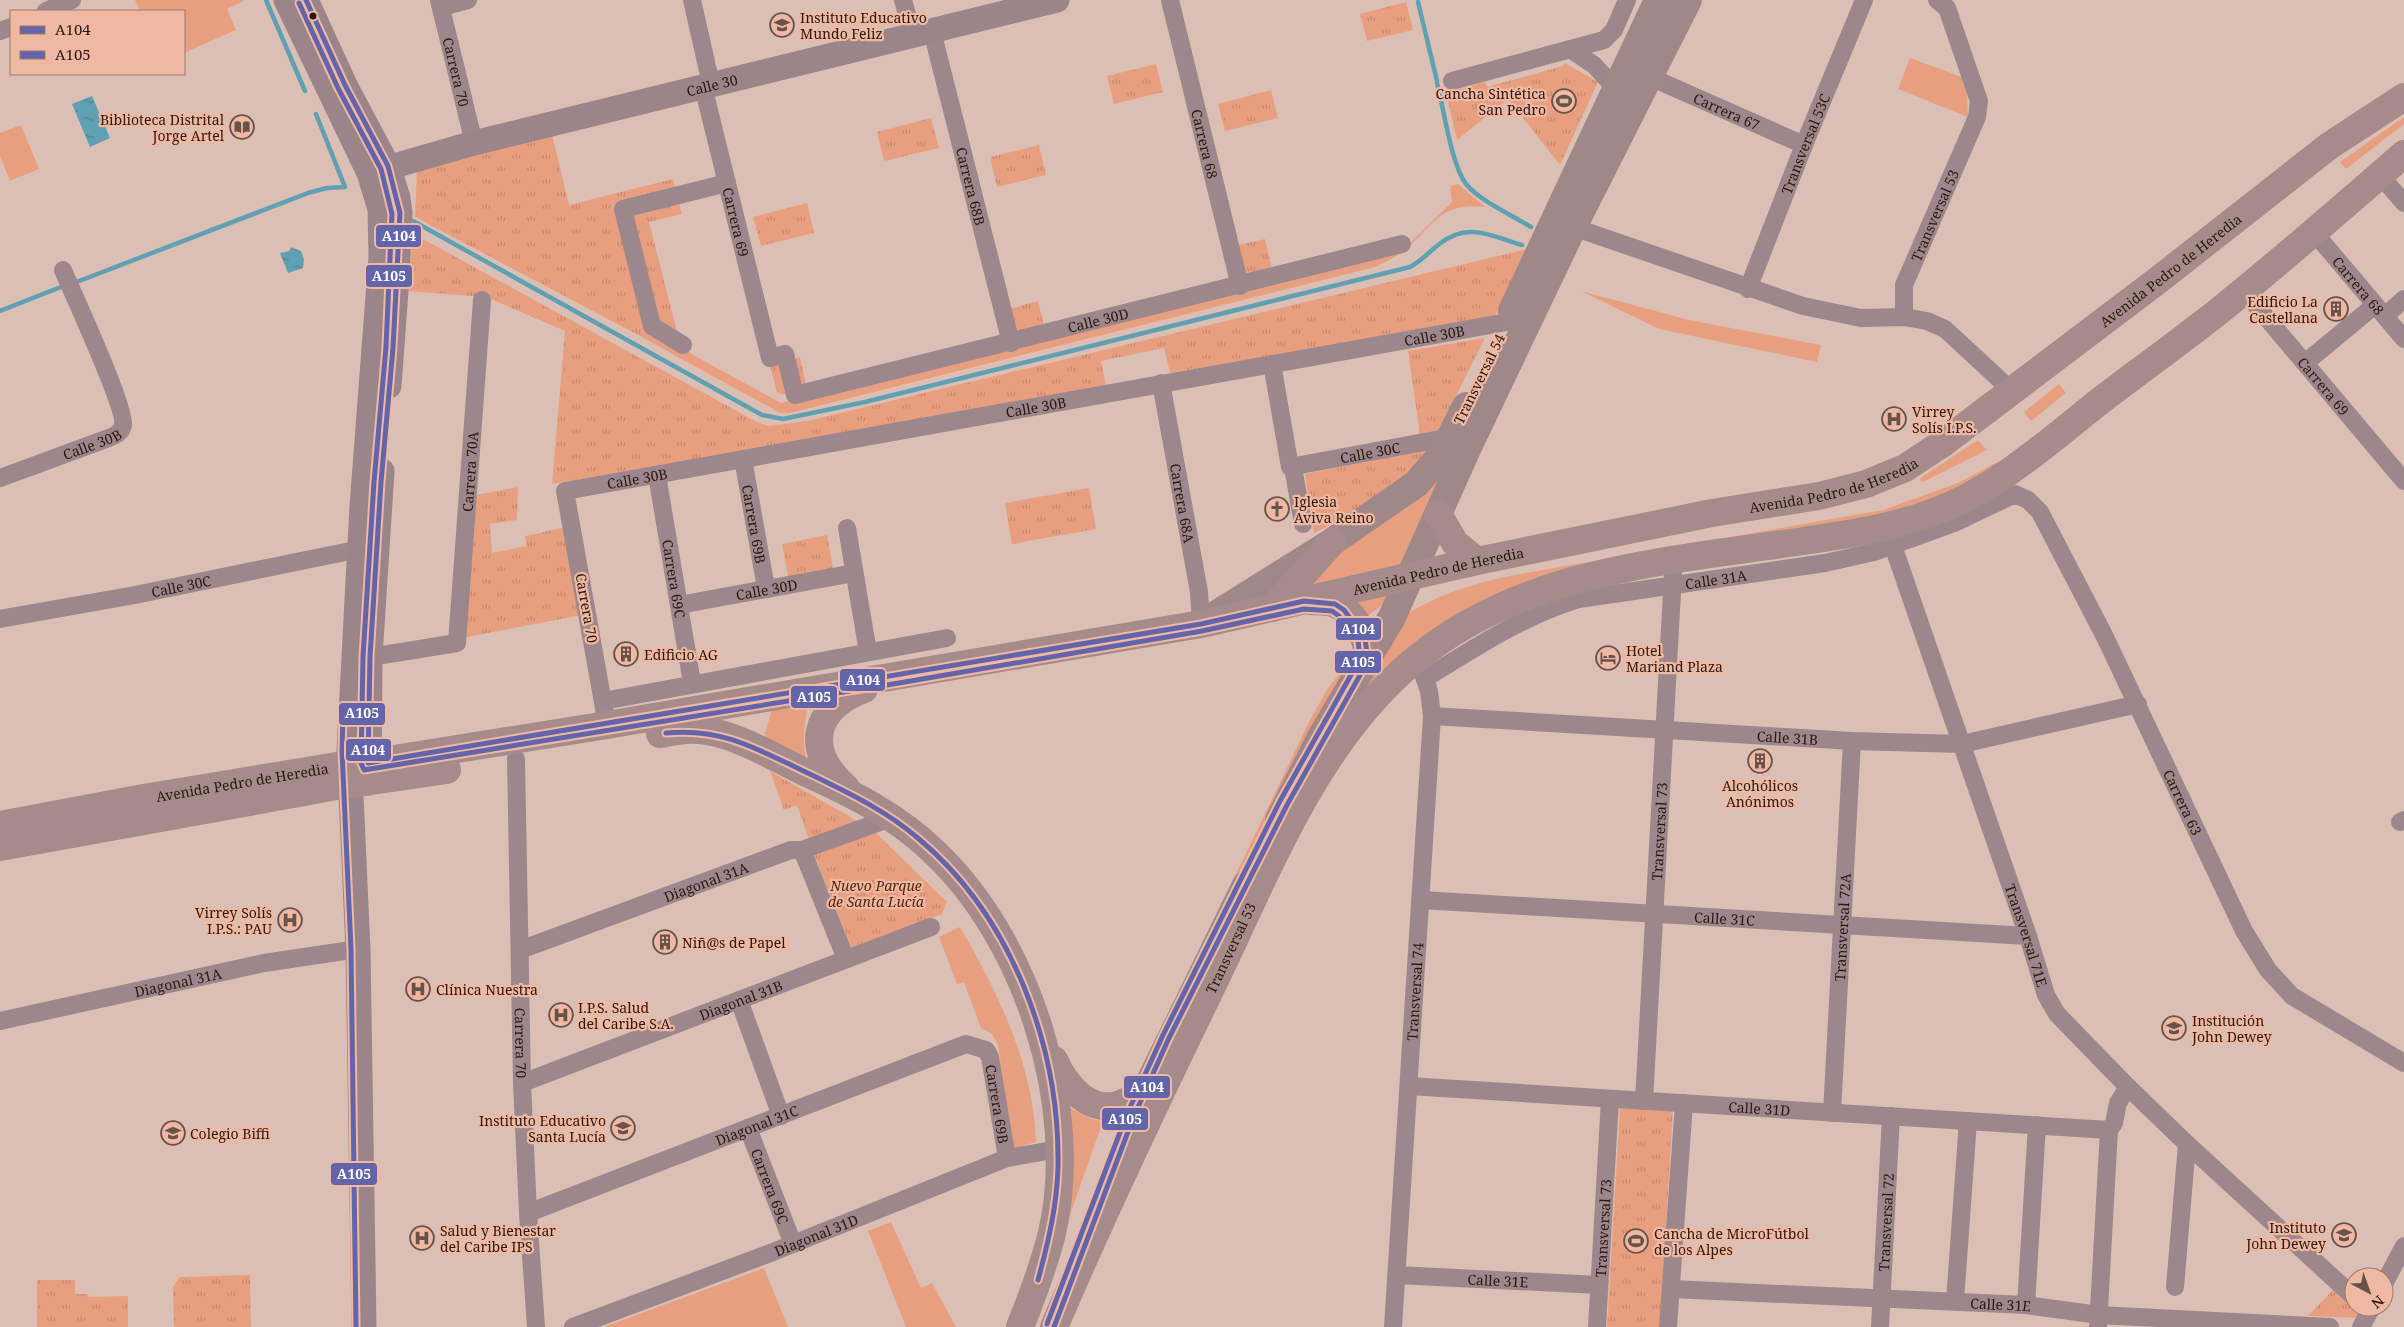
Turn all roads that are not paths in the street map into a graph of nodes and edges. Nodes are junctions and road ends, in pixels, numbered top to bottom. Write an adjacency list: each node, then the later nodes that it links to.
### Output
1 (72, 0): 16 (street)
2 (286, 0): 29 (street)
3 (306, 0): 29 (street)
4 (468, 0): 15 (street)
5 (692, 0): 23 (street, Carrera 69)
6 (903, 0): 17 (street)
7 (1057, 0): 18 (street, Calle 30)
8 (1170, 0): 38 (street, Carrera 68)
9 (1627, 0): 20 (street)
10 (1647, 0): 19 (street, Transversal 54)
11 (1658, 0): 19 (main road, Transversal 54)
12 (1688, 0): 21 (main road, Transversal 54)
13 (1864, 0): 27 (street, Transversal 53C)
14 (1937, 0): 44 (street, Transversal 53)
15 (440, 3): 26 (street, Carrera 70)
16 (48, 10)
17 (908, 18)
18 (932, 31): 23 (street, Calle 30); 47 (street, Carrera 68B)
19 (1640, 34): 24 (main road, Transversal 54)
20 (1570, 49): 22 (street); 24 (street)
21 (1650, 76): 27 (street, Carrera 67); 33 (main road, Transversal 54)
22 (1452, 81)
23 (707, 85): 26 (street, Calle 30); 31 (street, Carrera 69)
24 (1616, 88): 33 (main road, Transversal 54)
25 (2404, 97): 53 (highway, Avenida Pedro de Heredia)
26 (474, 143): 29 (street, Calle 30)
27 (1804, 145): 39 (street, Transversal 53C)
28 (2404, 154): 30 (highway)
29 (378, 170): 49 (street)
30 (2380, 175): 32 (street); 34 (highway)
31 (727, 183): 48 (street); 54 (street, Carrera 69)
32 (2404, 202)
33 (1565, 229): 36 (main road, Transversal 54); 39 (street)
34 (2313, 231): 40 (highway); 43 (street, Carrera 68)
35 (1402, 244): 38 (street, Calle 30D)
36 (1546, 263): 45 (main road, Transversal 54); 63 (main road, Transversal 54)
37 (62, 270): 59 (street, Calle 30B)
38 (1240, 286): 47 (street, Calle 30D)
39 (1748, 288): 44 (street)
40 (2244, 291): 50 (street, Carrera 69); 61 (highway)
41 (2404, 299): 43 (street)
42 (482, 300): 81 (street, Carrera 70A)
43 (2380, 310): 46 (street, Carrera 68); 50 (street)
44 (1904, 317): 53 (street)
45 (1507, 322): 51 (street, Calle 30B); 55 (main road, Transversal 54)
46 (2404, 339)
47 (1011, 343): 54 (street, Calle 30D)
48 (683, 345)
49 (384, 348): 68 (street); 81 (street)
50 (2306, 363): 60 (street, Carrera 69)
51 (1272, 364): 52 (street, Calle 30B); 57 (street)
52 (1161, 383): 56 (street, Calle 30B); 78 (street, Carrera 68A)
53 (2010, 393): 69 (highway, Avenida Pedro de Heredia)
54 (795, 395)
55 (1451, 437): 57 (street, Calle 30C); 67 (main road, Transversal 54)
56 (743, 459): 58 (street, Calle 30B); 73 (street, Carrera 69B)
57 (1292, 467): 64 (street)
58 (657, 475): 62 (street, Calle 30B); 75 (street, Carrera 69C)
59 (0, 478)
60 (2404, 481)
61 (2010, 484): 66 (highway); 86 (street, Carrera 63)
62 (565, 491): 87 (street, Carrera 70)
63 (1438, 514): 69 (highway); 72 (main road, Transversal 54)
64 (1303, 524)
65 (847, 528): 70 (street)
66 (1890, 536): 71 (highway); 91 (street, Transversal 71E)
67 (1332, 542): 76 (highway); 78 (main road, Transversal 54)
68 (360, 549): 77 (street, Calle 30C); 93 (street)
69 (1477, 561): 72 (highway, Avenida Pedro de Heredia)
70 (854, 573): 73 (street, Calle 30D); 80 (street)
71 (1673, 573): 83 (highway); 89 (street, Transversal 73)
72 (1410, 576): 74 (highway, Avenida Pedro de Heredia); 82 (main road, Transversal 54)
73 (766, 588): 75 (street, Calle 30D)
74 (1304, 602): 76 (highway, Avenida Pedro de Heredia); 82 (highway)
75 (679, 605): 85 (street, Carrera 69C)
76 (1273, 608): 78 (highway, Avenida Pedro de Heredia)
77 (0, 619)
78 (1200, 624): 84 (highway, Avenida Pedro de Heredia)
79 (947, 638): 80 (street)
80 (868, 652): 85 (street)
81 (370, 657): 93 (street)
82 (1368, 660): 115 (main road, Transversal 54)
83 (1421, 668): 88 (street, Transversal 74); 112 (highway, Transversal 53)
84 (898, 676): 87 (highway, Avenida Pedro de Heredia); 94 (highway)
85 (692, 683): 87 (street)
86 (2138, 704): 91 (street, Calle 31B); 111 (street, Carrera 63)
87 (605, 713): 93 (highway, Avenida Pedro de Heredia)
88 (1432, 716): 89 (street, Calle 31B); 99 (street, Transversal 74)
89 (1666, 730): 90 (street, Calle 31B); 100 (street, Transversal 73)
90 (1852, 741): 91 (street, Calle 31B); 101 (street, Transversal 72A)
91 (1962, 744): 103 (street, Transversal 71E)
92 (516, 759): 93 (highway, Avenida Pedro de Heredia); 94 (highway, Avenida Pedro de Heredia); 105 (street, Carrera 70)
93 (359, 774): 96 (highway, Avenida Pedro de Heredia); 97 (highway, Avenida Pedro de Heredia); 104 (street)
94 (854, 795): 95 (highway)
95 (891, 818): 98 (street, Diagonal 31A); 108 (highway)
96 (0, 825)
97 (0, 847)
98 (802, 850): 105 (street, Diagonal 31A); 106 (street)
99 (1421, 900): 100 (street, Calle 31C); 114 (street, Transversal 74)
100 (1654, 914): 101 (street, Calle 31C); 118 (street, Transversal 73)
101 (1843, 926): 103 (street, Calle 31C); 120 (street, Transversal 72A)
102 (931, 927): 106 (street, Diagonal 31B)
103 (2028, 936): 116 (street, Transversal 71E)
104 (358, 949): 109 (street, Diagonal 31A); 144 (street)
105 (520, 950): 113 (street, Carrera 70)
106 (846, 959): 107 (street, Diagonal 31B)
107 (739, 1000): 113 (street, Diagonal 31B); 121 (street)
108 (1032, 1011): 115 (highway); 128 (highway)
109 (0, 1021)
110 (986, 1050): 121 (street, Diagonal 31C); 129 (street, Carrera 69B)
111 (2404, 1063)
112 (1172, 1068): 115 (highway); 133 (highway, Transversal 53)
113 (522, 1083): 130 (street, Carrera 70)
114 (1409, 1086): 117 (street, Calle 31D); 135 (street, Transversal 74)
115 (1146, 1087): 133 (main road, Transversal 54)
116 (2128, 1087): 126 (street); 127 (street)
117 (1610, 1099): 118 (street, Calle 31D); 136 (street, Transversal 73)
118 (1644, 1101): 119 (street, Calle 31D)
119 (1684, 1103): 120 (street, Calle 31D); 139 (street)
120 (1832, 1113): 122 (street, Calle 31D)
121 (781, 1116): 125 (street, Diagonal 31C)
122 (1891, 1116): 123 (street, Calle 31D); 140 (street, Transversal 72)
123 (1968, 1121): 124 (street, Calle 31D); 141 (street)
124 (2037, 1125): 126 (street, Calle 31D); 142 (street)
125 (748, 1128): 130 (street, Diagonal 31C); 131 (street, Carrera 69C)
126 (2109, 1130): 143 (street)
127 (2187, 1144): 137 (street); 138 (street)
128 (1059, 1149): 129 (street, Diagonal 31D); 147 (highway)
129 (1007, 1158): 131 (street, Diagonal 31D)
130 (528, 1214): 145 (street, Carrera 70)
131 (793, 1244): 146 (street, Diagonal 31D)
132 (2404, 1246): 134 (street)
133 (1081, 1264): 148 (highway, Transversal 53)
134 (2393, 1267)
135 (1397, 1275): 136 (street, Calle 31E); 149 (street, Transversal 74)
136 (1599, 1285): 150 (street, Transversal 73)
137 (2175, 1287)
138 (2344, 1288)
139 (1671, 1289): 140 (street, Calle 31E); 151 (street)
140 (1881, 1298): 141 (street, Calle 31E); 152 (street, Transversal 72)
141 (1955, 1301): 142 (street, Calle 31E)
142 (2026, 1305): 143 (street, Calle 31E)
143 (2098, 1321): 153 (street, Calle 31E)
144 (364, 1327)
145 (536, 1327)
146 (574, 1327)
147 (1020, 1327)
148 (1054, 1327)
149 (1393, 1327)
150 (1597, 1327)
151 (1668, 1327)
152 (1880, 1327)
153 (2330, 1327)

